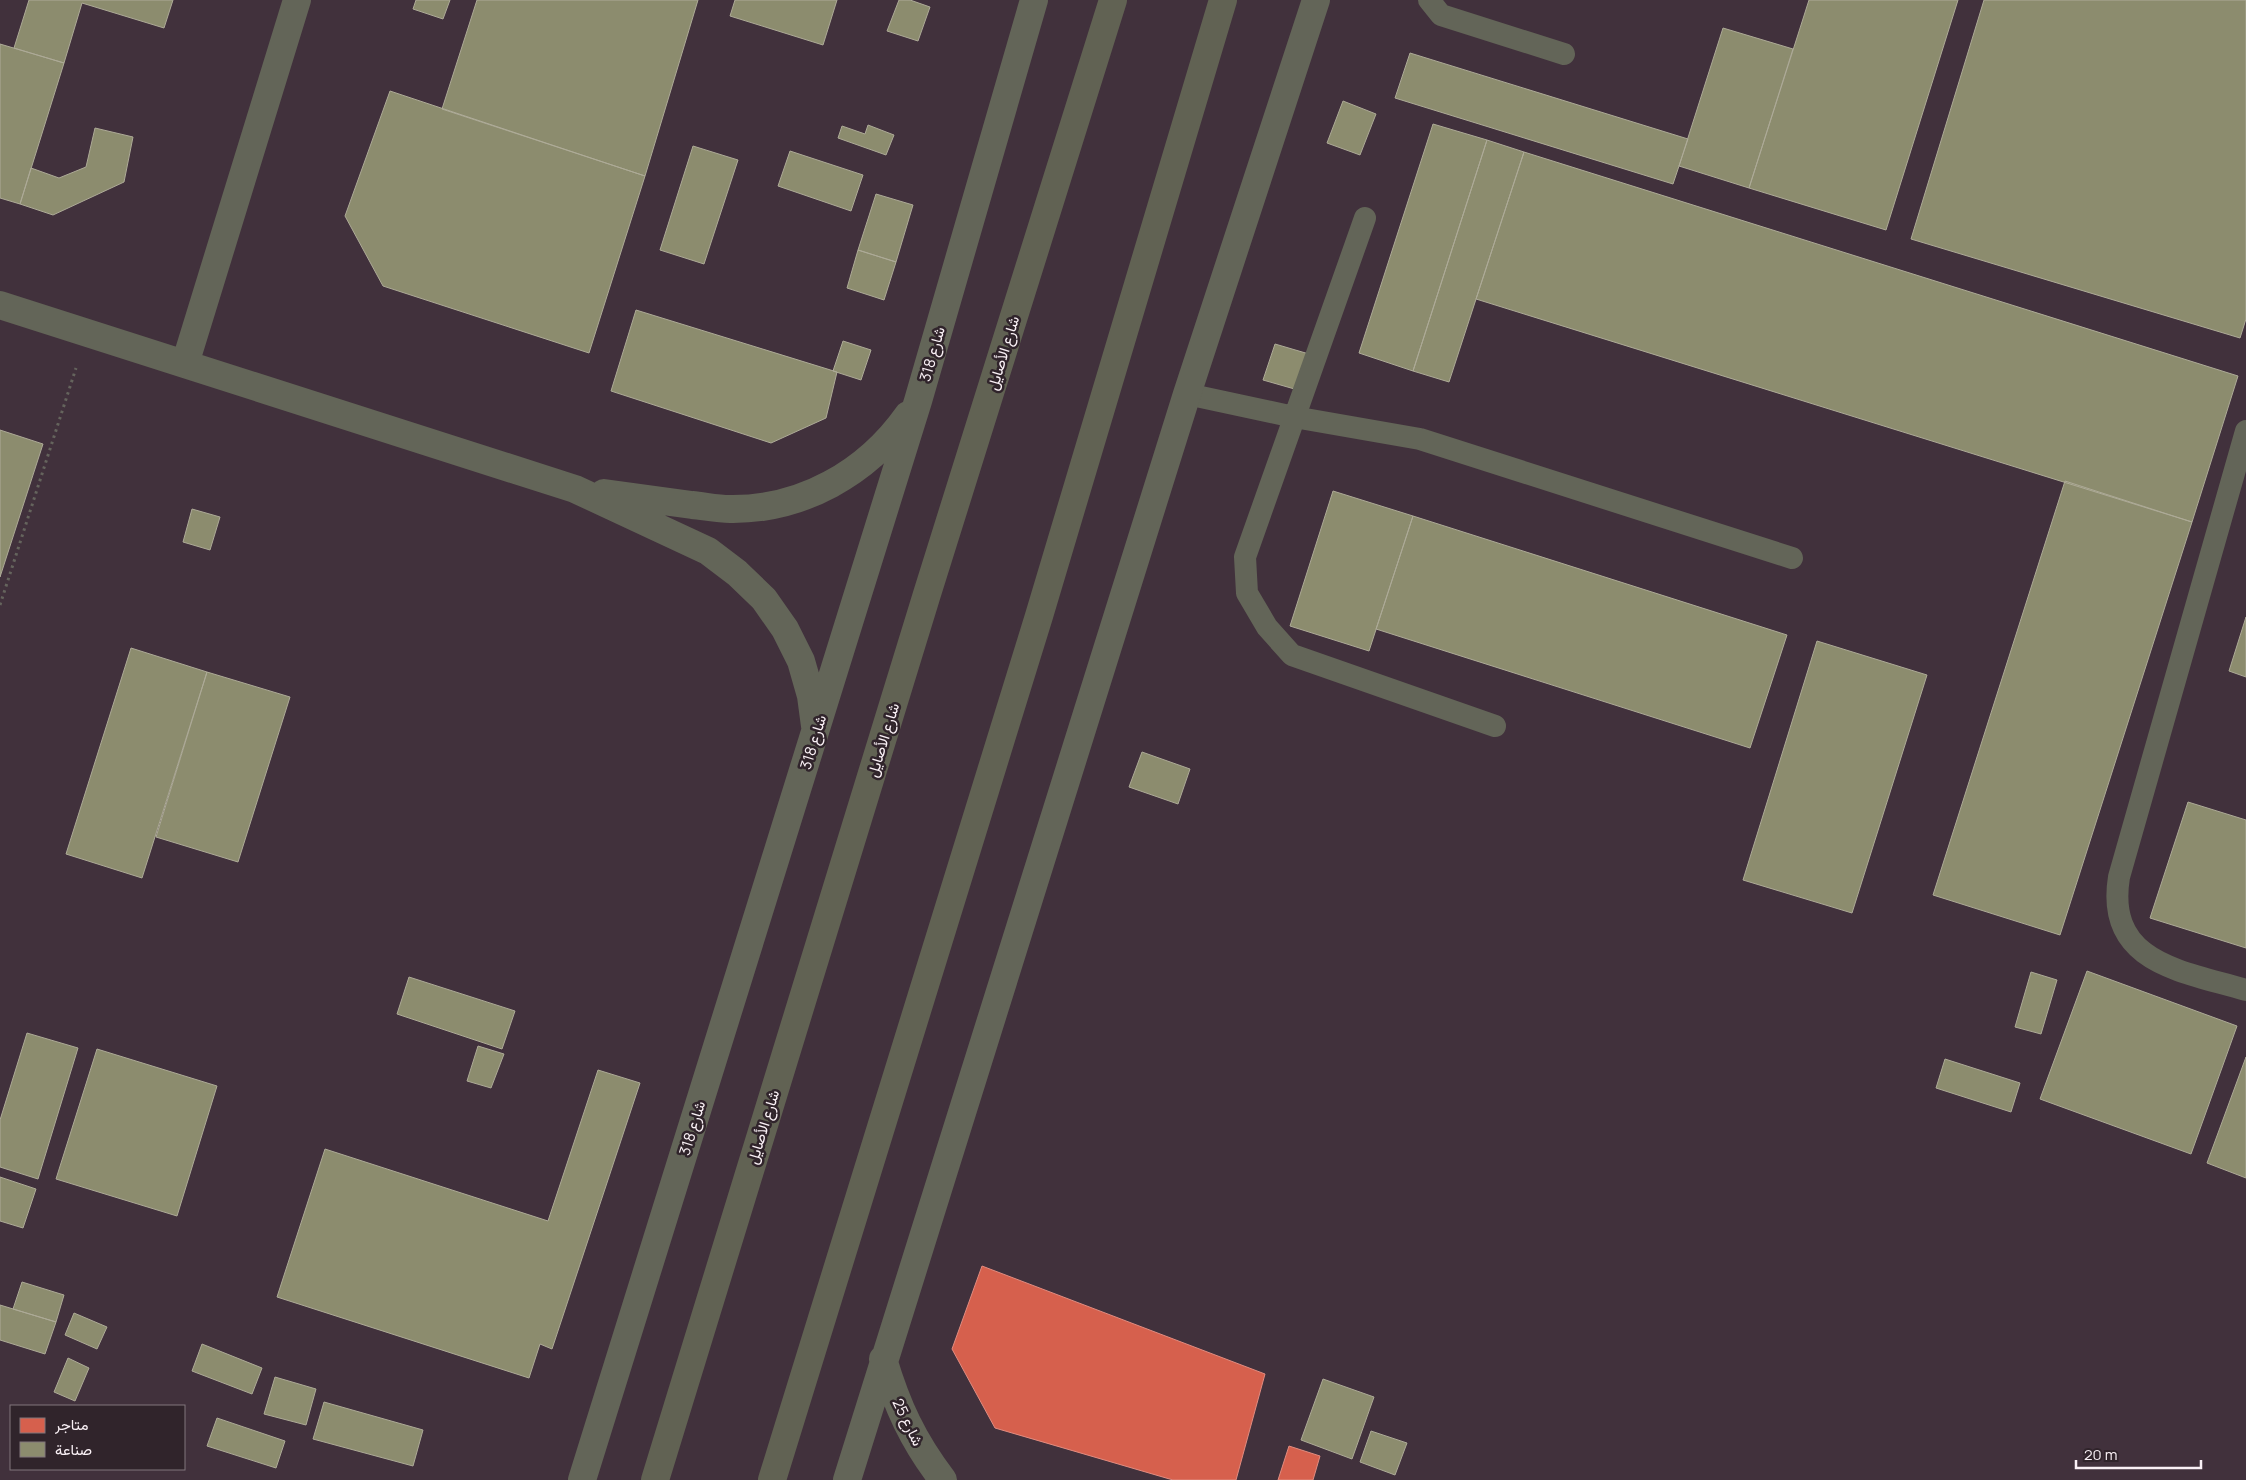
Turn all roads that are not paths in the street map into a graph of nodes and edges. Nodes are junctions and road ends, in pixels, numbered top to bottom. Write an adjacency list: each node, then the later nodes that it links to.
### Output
1 (297, 0): 10 (street)
2 (1034, 0): 12 (street, شارع 318)
3 (1114, 0): 22 (main road, شارع الأصايل)
4 (1223, 0): 23 (main road)
5 (1316, 0): 11 (street)
6 (1429, 0): 7 (lane)
7 (1564, 54)
8 (1365, 218): 13 (lane)
9 (0, 305): 10 (street)
10 (185, 364): 15 (street)
11 (1187, 394): 13 (lane); 20 (street)
12 (918, 401): 15 (street); 18 (street, شارع 318)
13 (1294, 417): 16 (lane); 17 (lane)
14 (2246, 431): 19 (lane)
15 (576, 489): 18 (street)
16 (1792, 558)
17 (1496, 726)
18 (816, 733): 21 (street, شارع 318)
19 (2246, 990)
20 (884, 1359): 24 (street); 25 (street, شارع 25)
21 (582, 1480)
22 (655, 1480)
23 (772, 1480)
24 (847, 1480)
25 (943, 1480)

